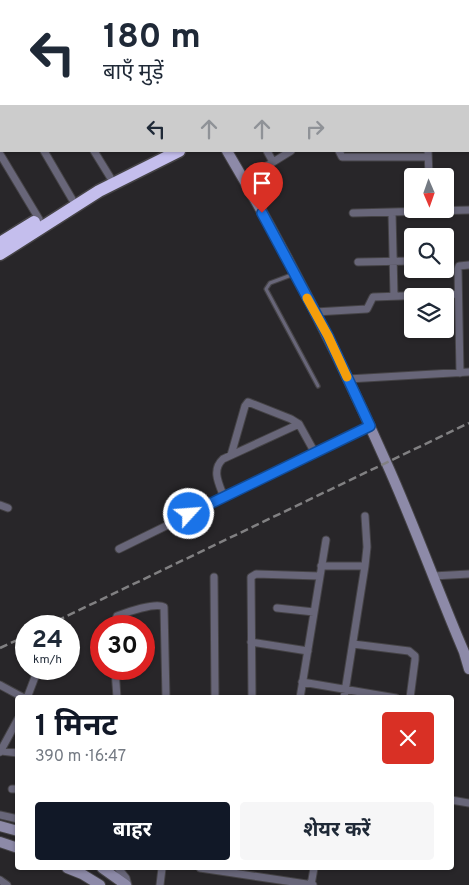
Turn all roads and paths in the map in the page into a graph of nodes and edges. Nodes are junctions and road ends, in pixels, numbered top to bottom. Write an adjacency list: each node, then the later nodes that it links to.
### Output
1 (45, 152): 15 (street)
2 (95, 152): 13 (street)
3 (159, 152): 13 (highway)
4 (177, 152): 23 (highway)
5 (228, 152): 14 (main road)
6 (268, 152): 11 (street)
7 (289, 152): 11 (street)
8 (340, 152): 10 (street)
9 (0, 154): 21 (street)
10 (428, 154): 12 (street)
11 (274, 162): 14 (street)
12 (429, 168)
13 (110, 177): 15 (highway)
14 (244, 180): 28 (main road)
15 (72, 199): 21 (highway)
16 (454, 210): 17 (street)
17 (469, 210)
18 (404, 211): 19 (street)
19 (392, 212): 20 (street); 24 (street)
20 (353, 213)
21 (39, 219): 22 (highway)
22 (0, 243)
23 (0, 254)
24 (393, 261): 25 (street); 26 (street); 30 (street)
25 (404, 261)
26 (358, 262)
27 (469, 265): 29 (street)
28 (295, 274): 31 (main road); 35 (lane)
29 (458, 294): 30 (street); 33 (street)
30 (394, 296): 31 (street)
31 (315, 312): 34 (main road)
32 (469, 372): 33 (street)
33 (460, 373): 34 (street)
34 (348, 379): 37 (main road)
35 (318, 386)
36 (299, 424): 38 (street); 39 (street); 39 (street)
37 (370, 426): 38 (street); 50 (main road)
38 (315, 453): 40 (street)
39 (231, 455): 40 (street)
40 (224, 497): 45 (street)
41 (0, 505): 42 (street)
42 (8, 508)
43 (365, 516): 47 (street)
44 (326, 540): 46 (street)
45 (119, 549)
46 (321, 566): 47 (street); 49 (street)
47 (365, 566): 56 (street)
48 (469, 574): 50 (street)
49 (319, 576): 53 (street); 55 (street)
50 (433, 576): 57 (main road)
51 (214, 577): 69 (street)
52 (277, 608): 53 (street)
53 (314, 612): 58 (street)
54 (119, 615): 68 (street)
55 (251, 642): 58 (street); 70 (street)
56 (353, 644): 64 (street); 74 (street)
57 (465, 647): 59 (main road)
58 (308, 651): 62 (street)
59 (469, 669)
60 (33, 680): 66 (street)
61 (116, 680): 67 (street)
62 (302, 682): 64 (street); 71 (street)
63 (0, 685): 65 (street)
64 (345, 689): 72 (street); 73 (street)
65 (19, 695)
66 (26, 695)
67 (117, 695)
68 (166, 695)
69 (215, 695)
70 (252, 695)
71 (300, 695)
72 (344, 695)
73 (379, 695)
74 (410, 695)
75 (15, 723): 76 (street)
76 (3, 741): 77 (street)
77 (0, 751): 78 (street)
78 (15, 753)
79 (454, 800): 80 (street)
80 (469, 803)
81 (0, 815): 82 (street)
82 (15, 818)
83 (0, 826): 84 (main road)
84 (15, 830)
85 (0, 842): 86 (main road)
86 (15, 847)
87 (72, 870): 95 (main road)
88 (105, 870): 96 (main road)
89 (120, 870): 96 (street)
90 (162, 870): 97 (street)
91 (213, 870): 98 (street)
92 (314, 870): 98 (street)
93 (0, 880): 94 (street)
94 (7, 885)
95 (100, 885)
96 (127, 885)
97 (160, 885)
98 (311, 885)

